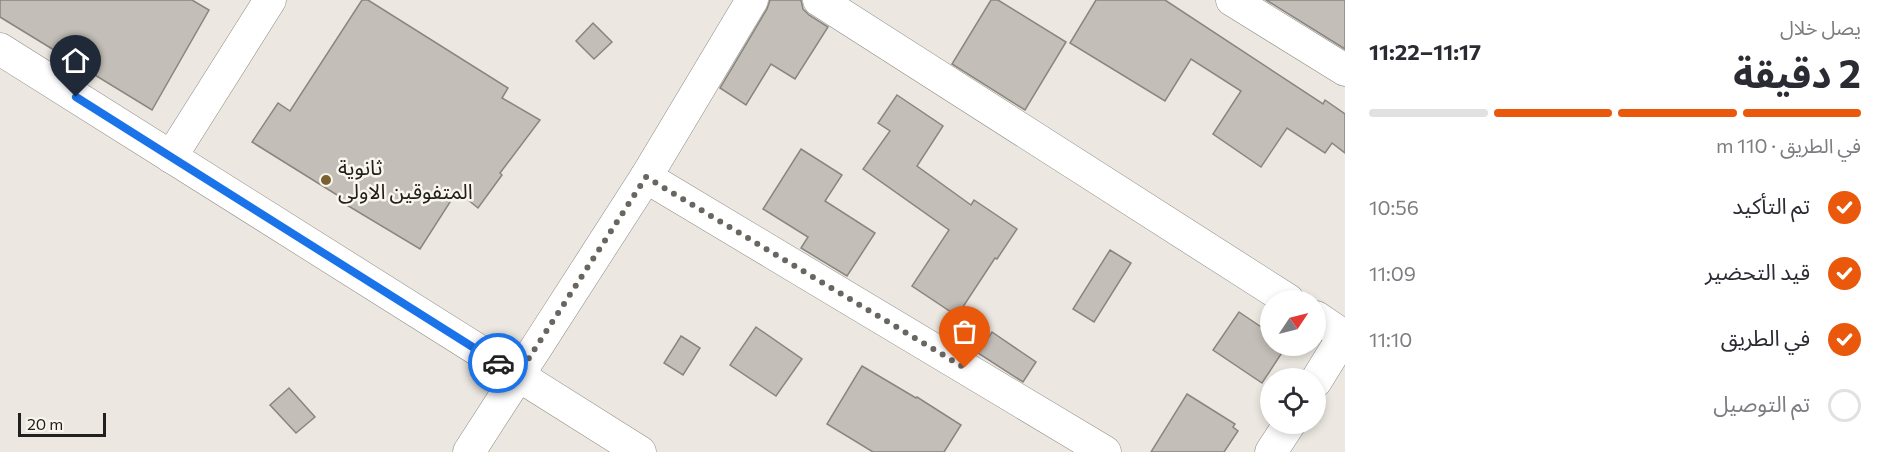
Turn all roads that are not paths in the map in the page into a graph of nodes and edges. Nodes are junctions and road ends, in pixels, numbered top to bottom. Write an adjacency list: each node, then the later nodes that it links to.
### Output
1 (270, 0): 7 (street)
2 (752, 0): 8 (street)
3 (819, 0): 9 (street)
4 (1232, 0): 6 (street)
5 (0, 50): 7 (street)
6 (1345, 70)
7 (171, 157): 13 (street)
8 (646, 177): 13 (street); 17 (street)
9 (1272, 290)
10 (1326, 323): 11 (street)
11 (1345, 335): 12 (street)
12 (1324, 368)
13 (518, 375): 15 (street); 16 (street)
14 (1283, 434): 18 (street)
15 (469, 452)
16 (640, 452)
17 (1105, 452)
18 (1271, 452)

